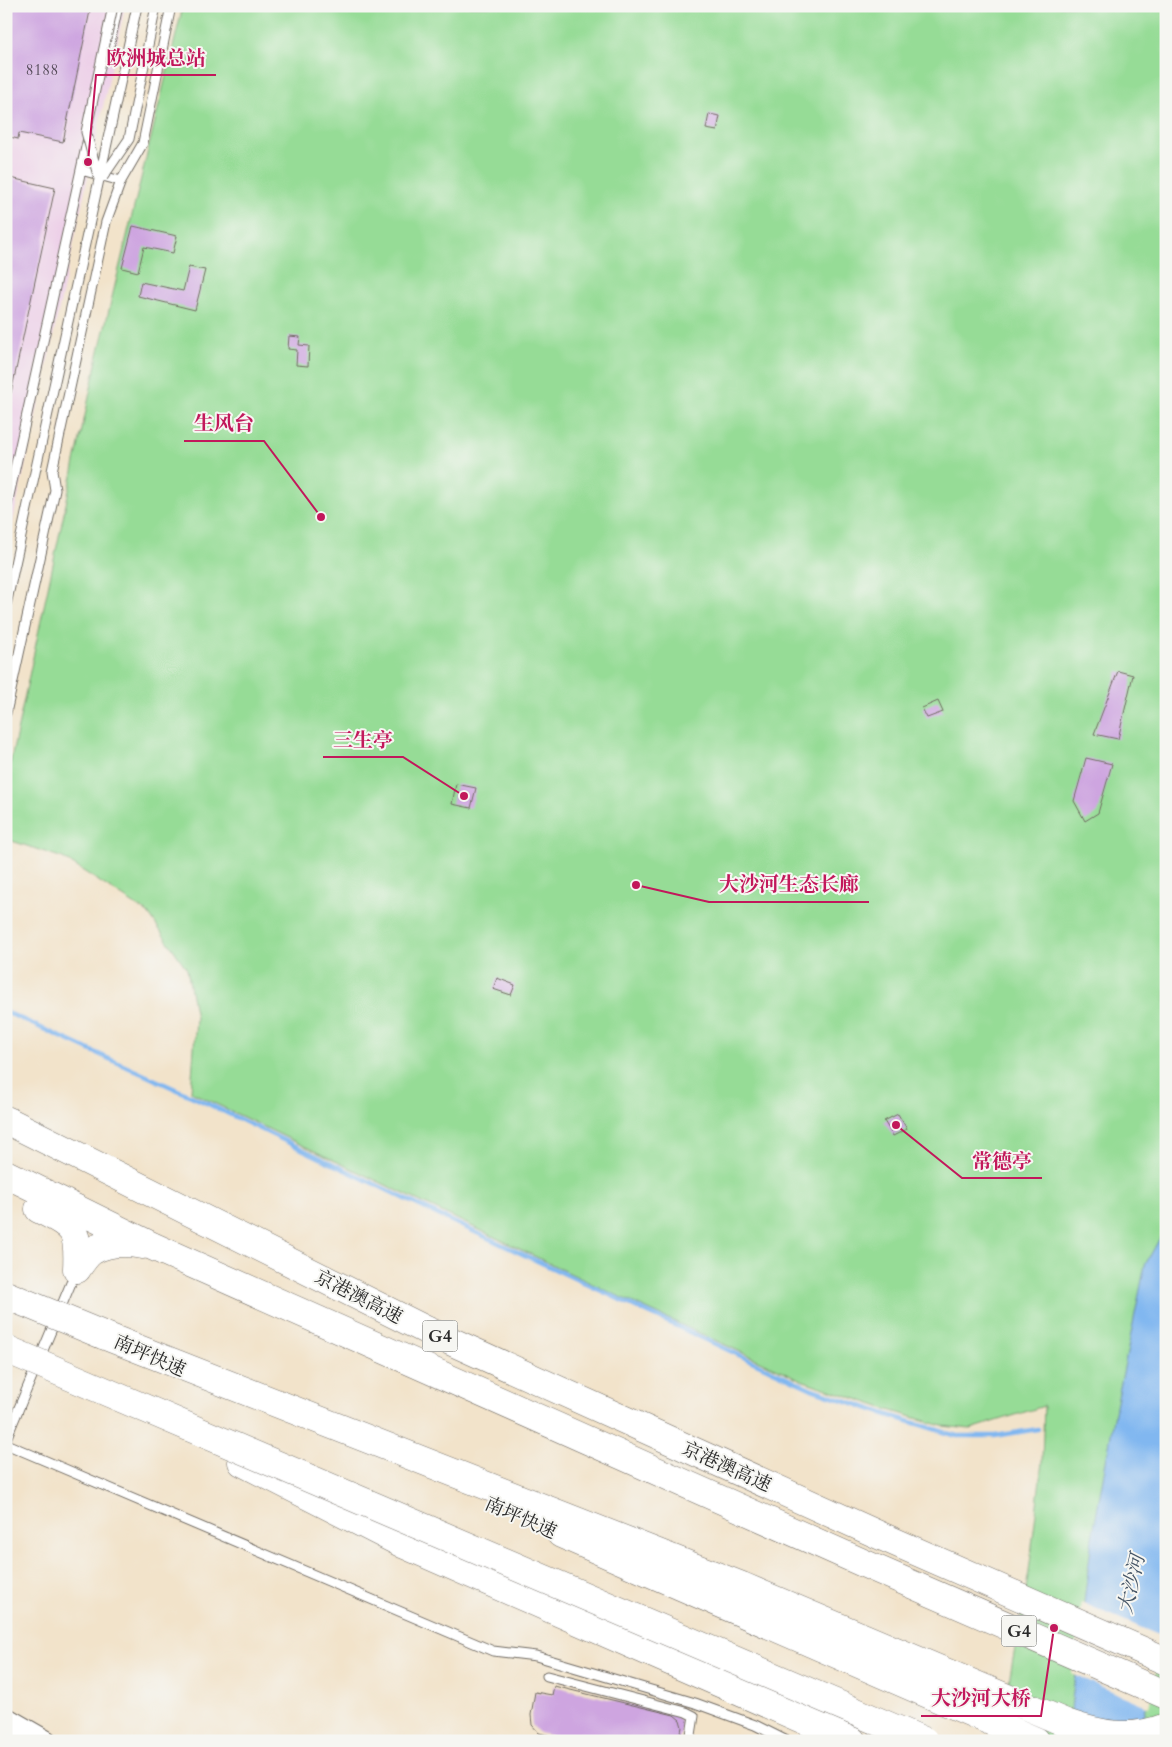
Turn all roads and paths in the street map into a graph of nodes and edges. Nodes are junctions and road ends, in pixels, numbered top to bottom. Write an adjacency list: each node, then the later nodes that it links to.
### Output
1 (113, 6): 7 (lane, bridge)
2 (118, 6): 6 (lane)
3 (138, 6): 7 (lane, bridge)
4 (156, 6): 7 (lane, bridge)
5 (171, 6): 8 (lane)
6 (81, 170): 8 (lane); 9 (lane)
7 (100, 181): 10 (lane, bridge)
8 (121, 181): 11 (lane)
9 (6, 509)
10 (6, 605)
11 (6, 713)
12 (6, 1120): 23 (highway, 京港澳高速 / G4)
13 (6, 1174): 15 (highway, 京港澳高速 / G4)
14 (6, 1193): 16 (highway)
15 (152, 1246): 16 (highway); 25 (highway, 京港澳高速 / G4)
16 (77, 1269): 21 (lane)
17 (6, 1295): 18 (highway, 南坪快速, bridge)
18 (103, 1335): 28 (highway); 37 (highway, 南坪快速)
19 (6, 1349): 20 (highway, bridge)
20 (80, 1380): 26 (highway, bridge); 36 (highway, bridge)
21 (6, 1439)
22 (6, 1444): 33 (lane)
23 (1166, 1661)
24 (547, 1676): 32 (lane)
25 (1166, 1695)
26 (779, 1709): 34 (highway); 35 (highway)
27 (6, 1718): 31 (street)
28 (1166, 1727)
29 (6, 1738): 30 (street)
30 (10, 1741)
31 (46, 1741)
32 (690, 1741)
33 (787, 1741)
34 (824, 1741)
35 (852, 1741)
36 (924, 1741)
37 (1036, 1741)

